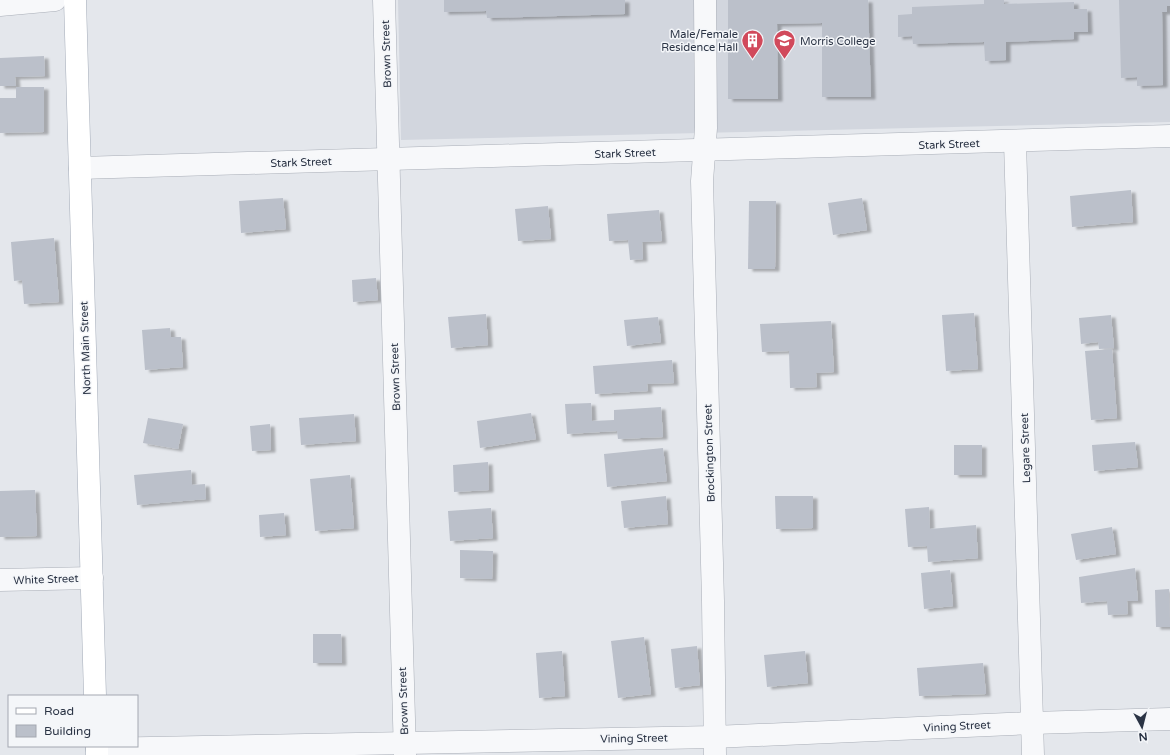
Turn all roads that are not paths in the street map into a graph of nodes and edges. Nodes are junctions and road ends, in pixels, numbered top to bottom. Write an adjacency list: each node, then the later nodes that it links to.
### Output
1 (55, 0): 5 (street)
2 (75, 0): 10 (main road, North Main Street)
3 (384, 0): 9 (street, Brown Street)
4 (705, 0): 8 (street, Brockington Street)
5 (0, 5)
6 (1170, 136): 7 (street, Stark Street)
7 (1015, 142): 8 (street, Stark Street); 15 (street, Legare Street)
8 (705, 151): 9 (street, Stark Street); 16 (street, Brockington Street)
9 (389, 160): 10 (street, Stark Street); 17 (street, Brown Street)
10 (80, 168): 11 (main road, North Main Street)
11 (92, 578): 12 (street, White Street); 13 (main road, North Main Street)
12 (0, 580)
13 (95, 695)
14 (1170, 719): 15 (street, Vining Street)
15 (1032, 723): 16 (street, Vining Street); 19 (street, Legare Street)
16 (715, 746): 17 (street, Vining Street)
17 (404, 749): 18 (street, Vining Street)
18 (97, 750)
19 (1033, 755)

